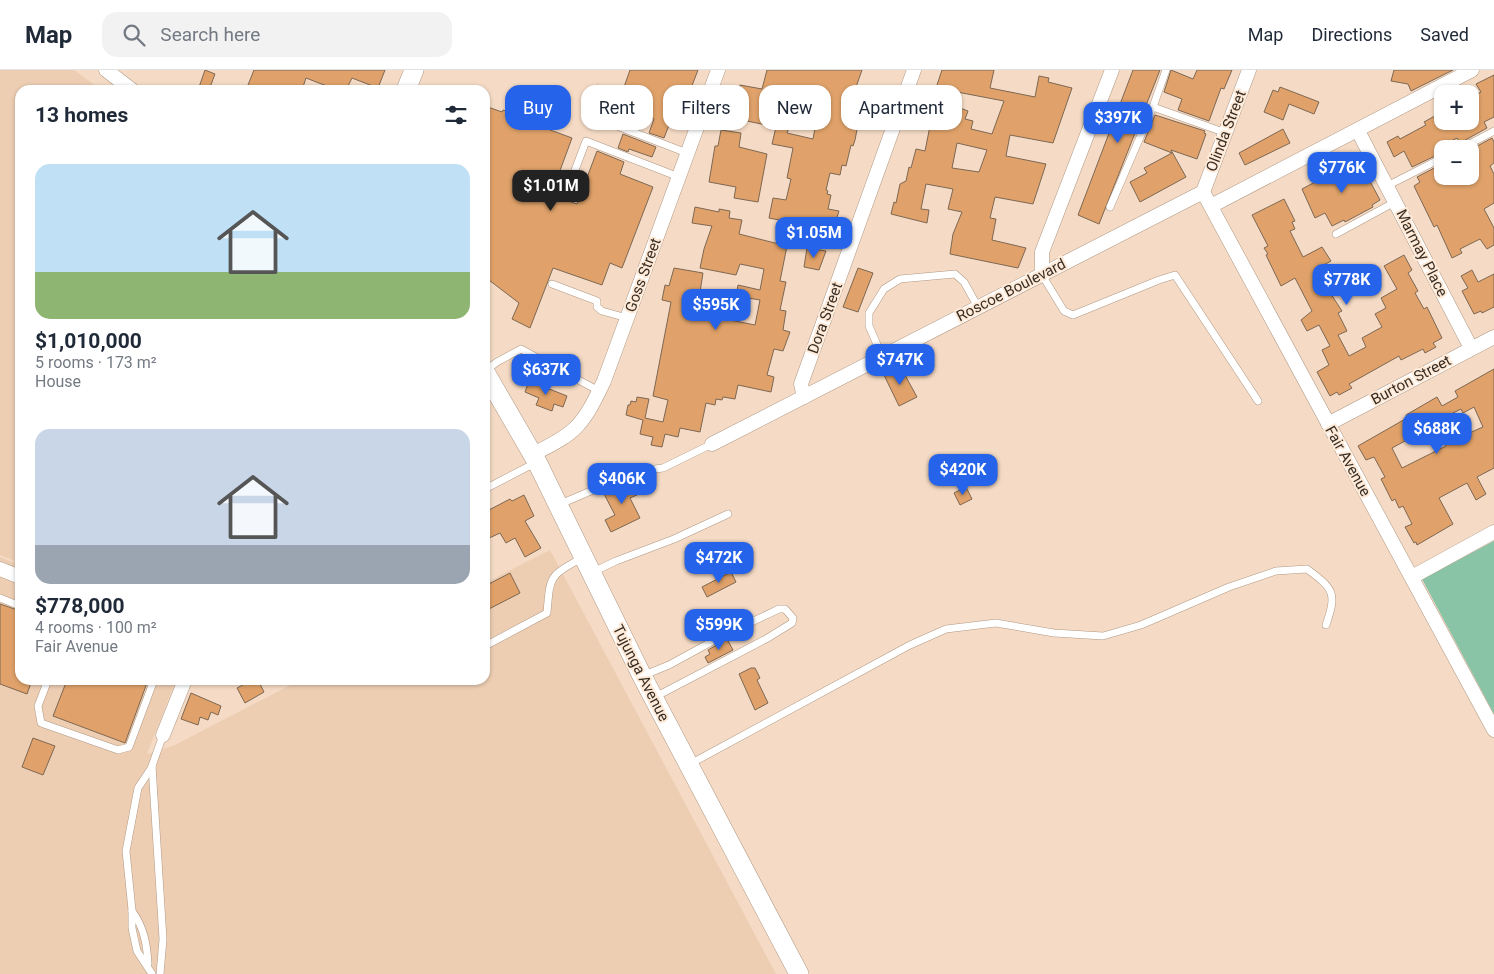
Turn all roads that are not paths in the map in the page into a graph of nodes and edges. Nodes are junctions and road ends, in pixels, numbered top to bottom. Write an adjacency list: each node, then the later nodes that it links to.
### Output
1 (106, 70): 9 (street)
2 (414, 70): 10 (street)
3 (718, 70): 17 (street, Goss Street)
4 (914, 70): 37 (street, Dora Street)
5 (1112, 70): 27 (street)
6 (1166, 70): 11 (lane)
7 (1249, 70): 15 (street, Olinda Street)
8 (1472, 70): 13 (street)
9 (126, 85)
10 (408, 85)
11 (1153, 107): 15 (lane); 25 (lane)
12 (627, 130): 17 (lane)
13 (1358, 131): 21 (street, Marmay Place); 24 (street)
14 (1494, 131): 16 (lane)
15 (1226, 133): 22 (street, Olinda Street)
16 (1477, 140)
17 (688, 154): 19 (street, Goss Street)
18 (1434, 162): 21 (lane)
19 (679, 177): 20 (lane); 30 (street, Goss Street)
20 (572, 178)
21 (1387, 186): 23 (street, Marmay Place)
22 (1203, 192): 24 (street, Fair Avenue); 27 (street, Roscoe Boulevard)
23 (1395, 202): 26 (lane); 32 (street, Marmay Place)
24 (1211, 206): 39 (street, Fair Avenue)
25 (1110, 207)
26 (1336, 234)
27 (1042, 275): 29 (street, Roscoe Boulevard); 38 (lane)
28 (552, 284): 30 (lane)
29 (978, 307): 33 (street, Roscoe Boulevard); 33 (lane)
30 (627, 318): 36 (street, Goss Street)
31 (1494, 337): 32 (street, Burton Street)
32 (1471, 348): 39 (street, Burton Street)
33 (882, 356): 37 (street, Roscoe Boulevard)
34 (490, 368): 36 (lane)
35 (490, 381): 41 (street, Tujunga Avenue)
36 (599, 391): 41 (street, Goss Street)
37 (804, 397): 40 (street, Roscoe Boulevard)
38 (1258, 401)
39 (1328, 424): 49 (street, Fair Avenue)
40 (712, 444): 43 (lane)
41 (535, 458): 42 (lane); 43 (street, Tujunga Avenue)
42 (490, 486)
43 (557, 506): 46 (street, Tujunga Avenue)
44 (728, 514): 46 (lane)
45 (1494, 532): 49 (street)
46 (587, 565): 53 (lane); 54 (street, Tujunga Avenue)
47 (0, 569): 48 (street)
48 (15, 574)
49 (1412, 577): 59 (street, Fair Avenue)
50 (0, 598): 51 (lane)
51 (15, 604)
52 (1326, 626): 61 (lane)
53 (490, 643)
54 (642, 676): 58 (street, Tujunga Avenue); 58 (lane)
55 (46, 685): 56 (lane)
56 (152, 685)
57 (183, 685): 60 (street)
58 (654, 698): 61 (street, Tujunga Avenue)
59 (1494, 730)
60 (163, 735): 62 (lane)
61 (688, 765): 65 (street, Tujunga Avenue)
62 (152, 766): 63 (lane); 64 (lane)
63 (152, 974)
64 (160, 974)
65 (799, 974)

